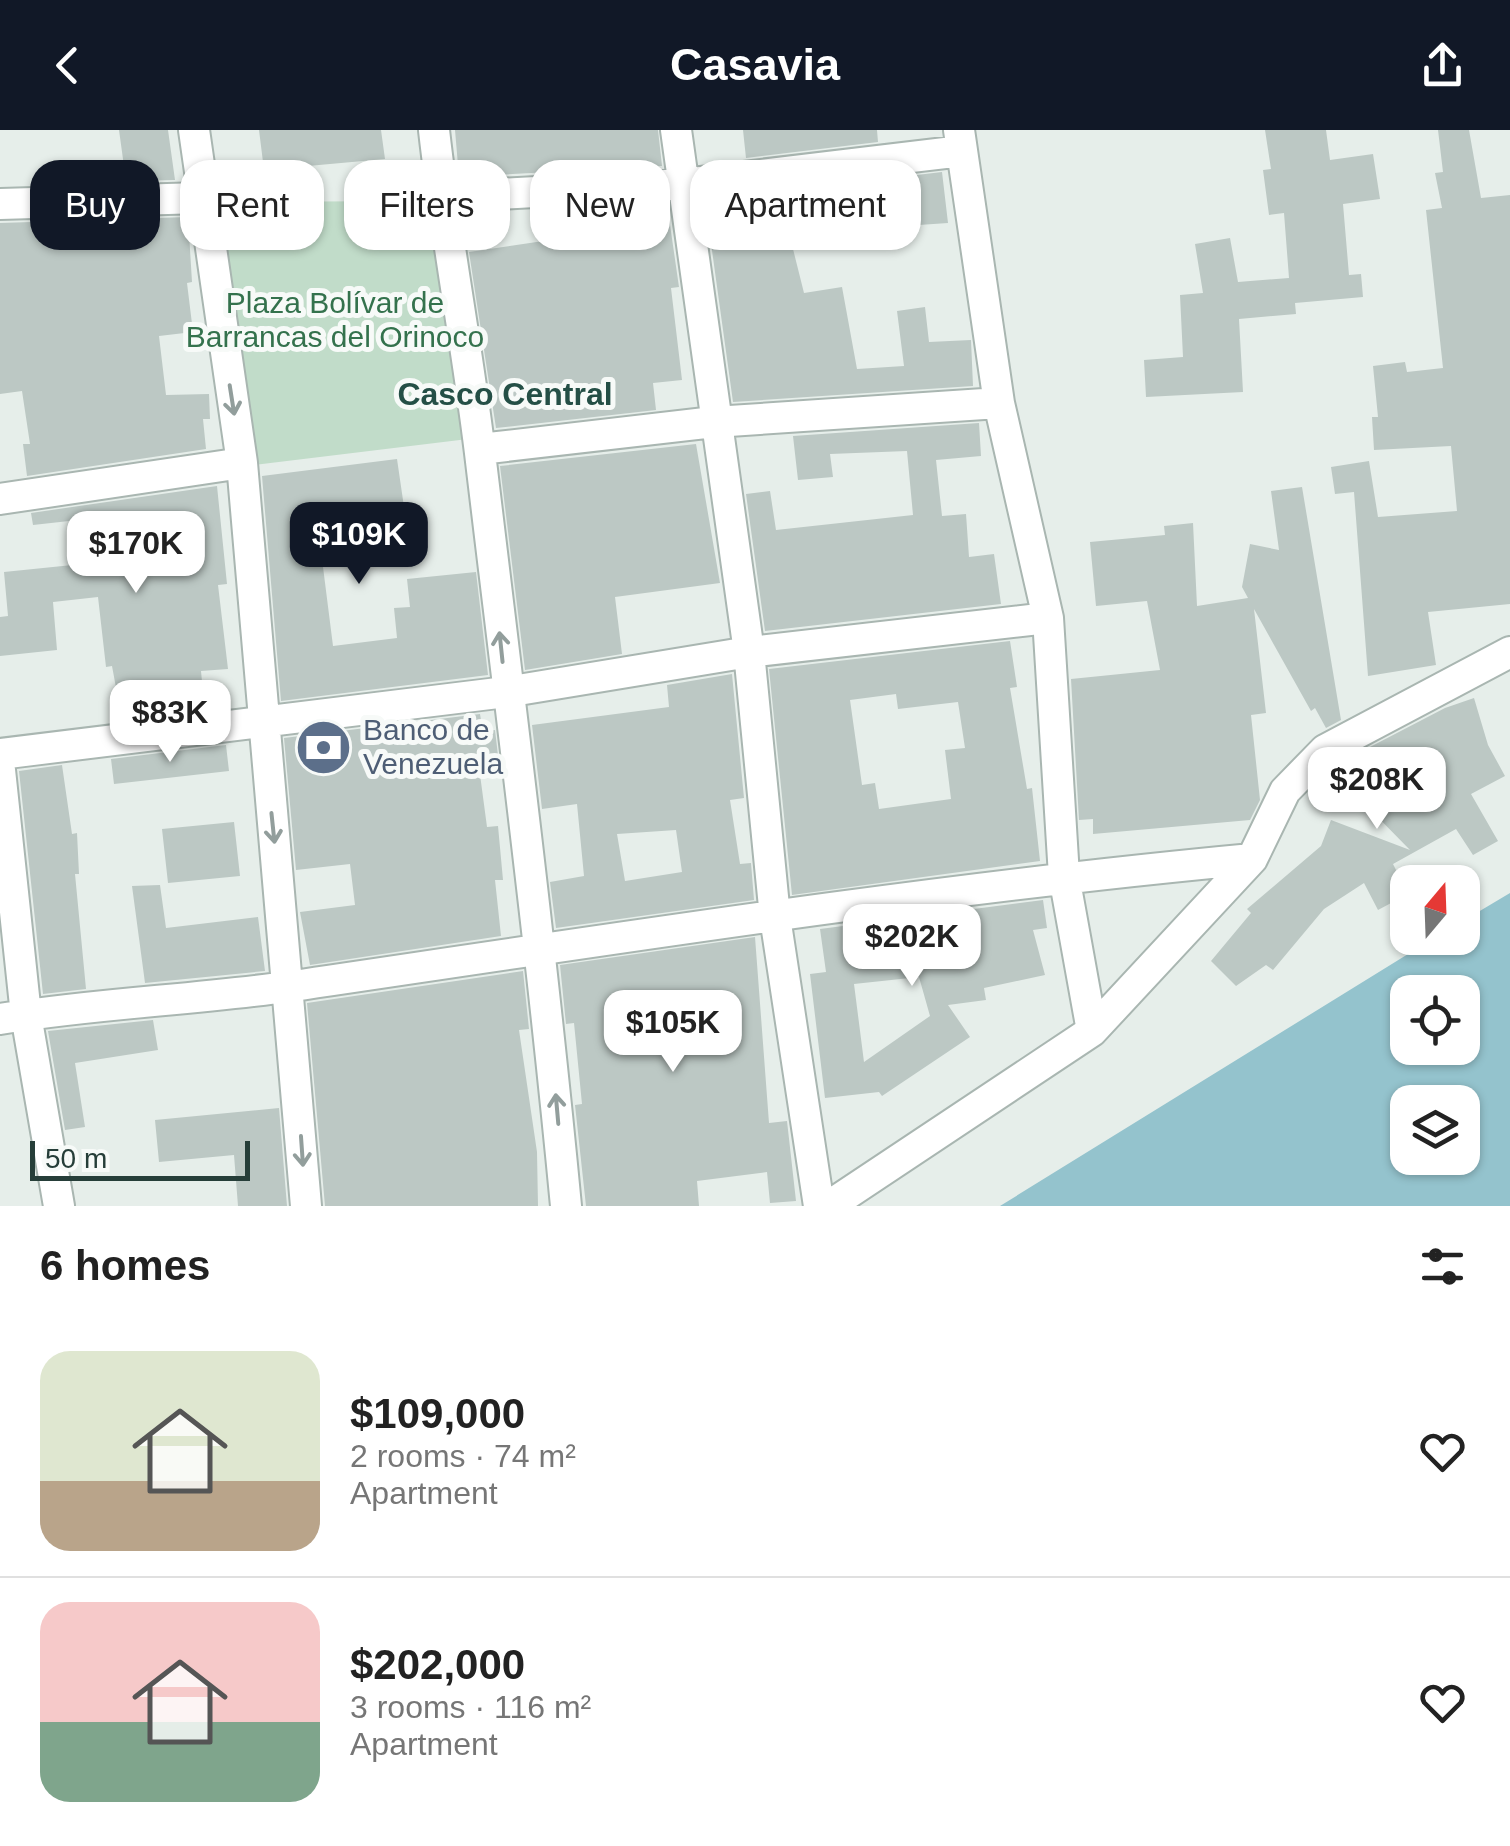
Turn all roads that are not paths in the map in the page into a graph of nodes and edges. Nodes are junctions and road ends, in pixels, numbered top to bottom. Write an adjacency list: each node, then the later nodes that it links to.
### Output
1 (194, 130): 5 (street)
2 (434, 130): 6 (street)
3 (676, 130): 7 (street)
4 (961, 141): 7 (street); 13 (street)
5 (197, 160)
6 (438, 160)
7 (684, 184): 8 (street); 14 (street)
8 (510, 193)
9 (180, 199): 10 (street)
10 (0, 204)
11 (208, 250): 16 (street, one-way to 16)
12 (450, 250): 15 (street)
13 (1000, 403): 14 (street); 18 (street)
14 (714, 422): 15 (street); 19 (street)
15 (480, 450): 21 (street, one-way to 15)
16 (242, 463): 17 (street); 22 (street)
17 (0, 499)
18 (1048, 618): 19 (street); 26 (street)
19 (749, 652): 21 (street); 27 (street)
20 (1510, 652): 25 (street)
21 (506, 692): 22 (street); 28 (street)
22 (262, 722): 23 (street); 29 (street, one-way to 29)
23 (0, 754)
24 (0, 770): 30 (street)
25 (1252, 858): 26 (street); 31 (street)
26 (1064, 876): 27 (street); 31 (street)
27 (775, 917): 28 (street); 35 (street)
28 (542, 946): 29 (street); 34 (street, one-way to 28)
29 (289, 986): 30 (street); 33 (street, one-way to 33)
30 (13, 1017): 32 (street)
31 (1092, 1030): 36 (street)
32 (59, 1206)
33 (306, 1206)
34 (566, 1206)
35 (819, 1206)
36 (829, 1206)

